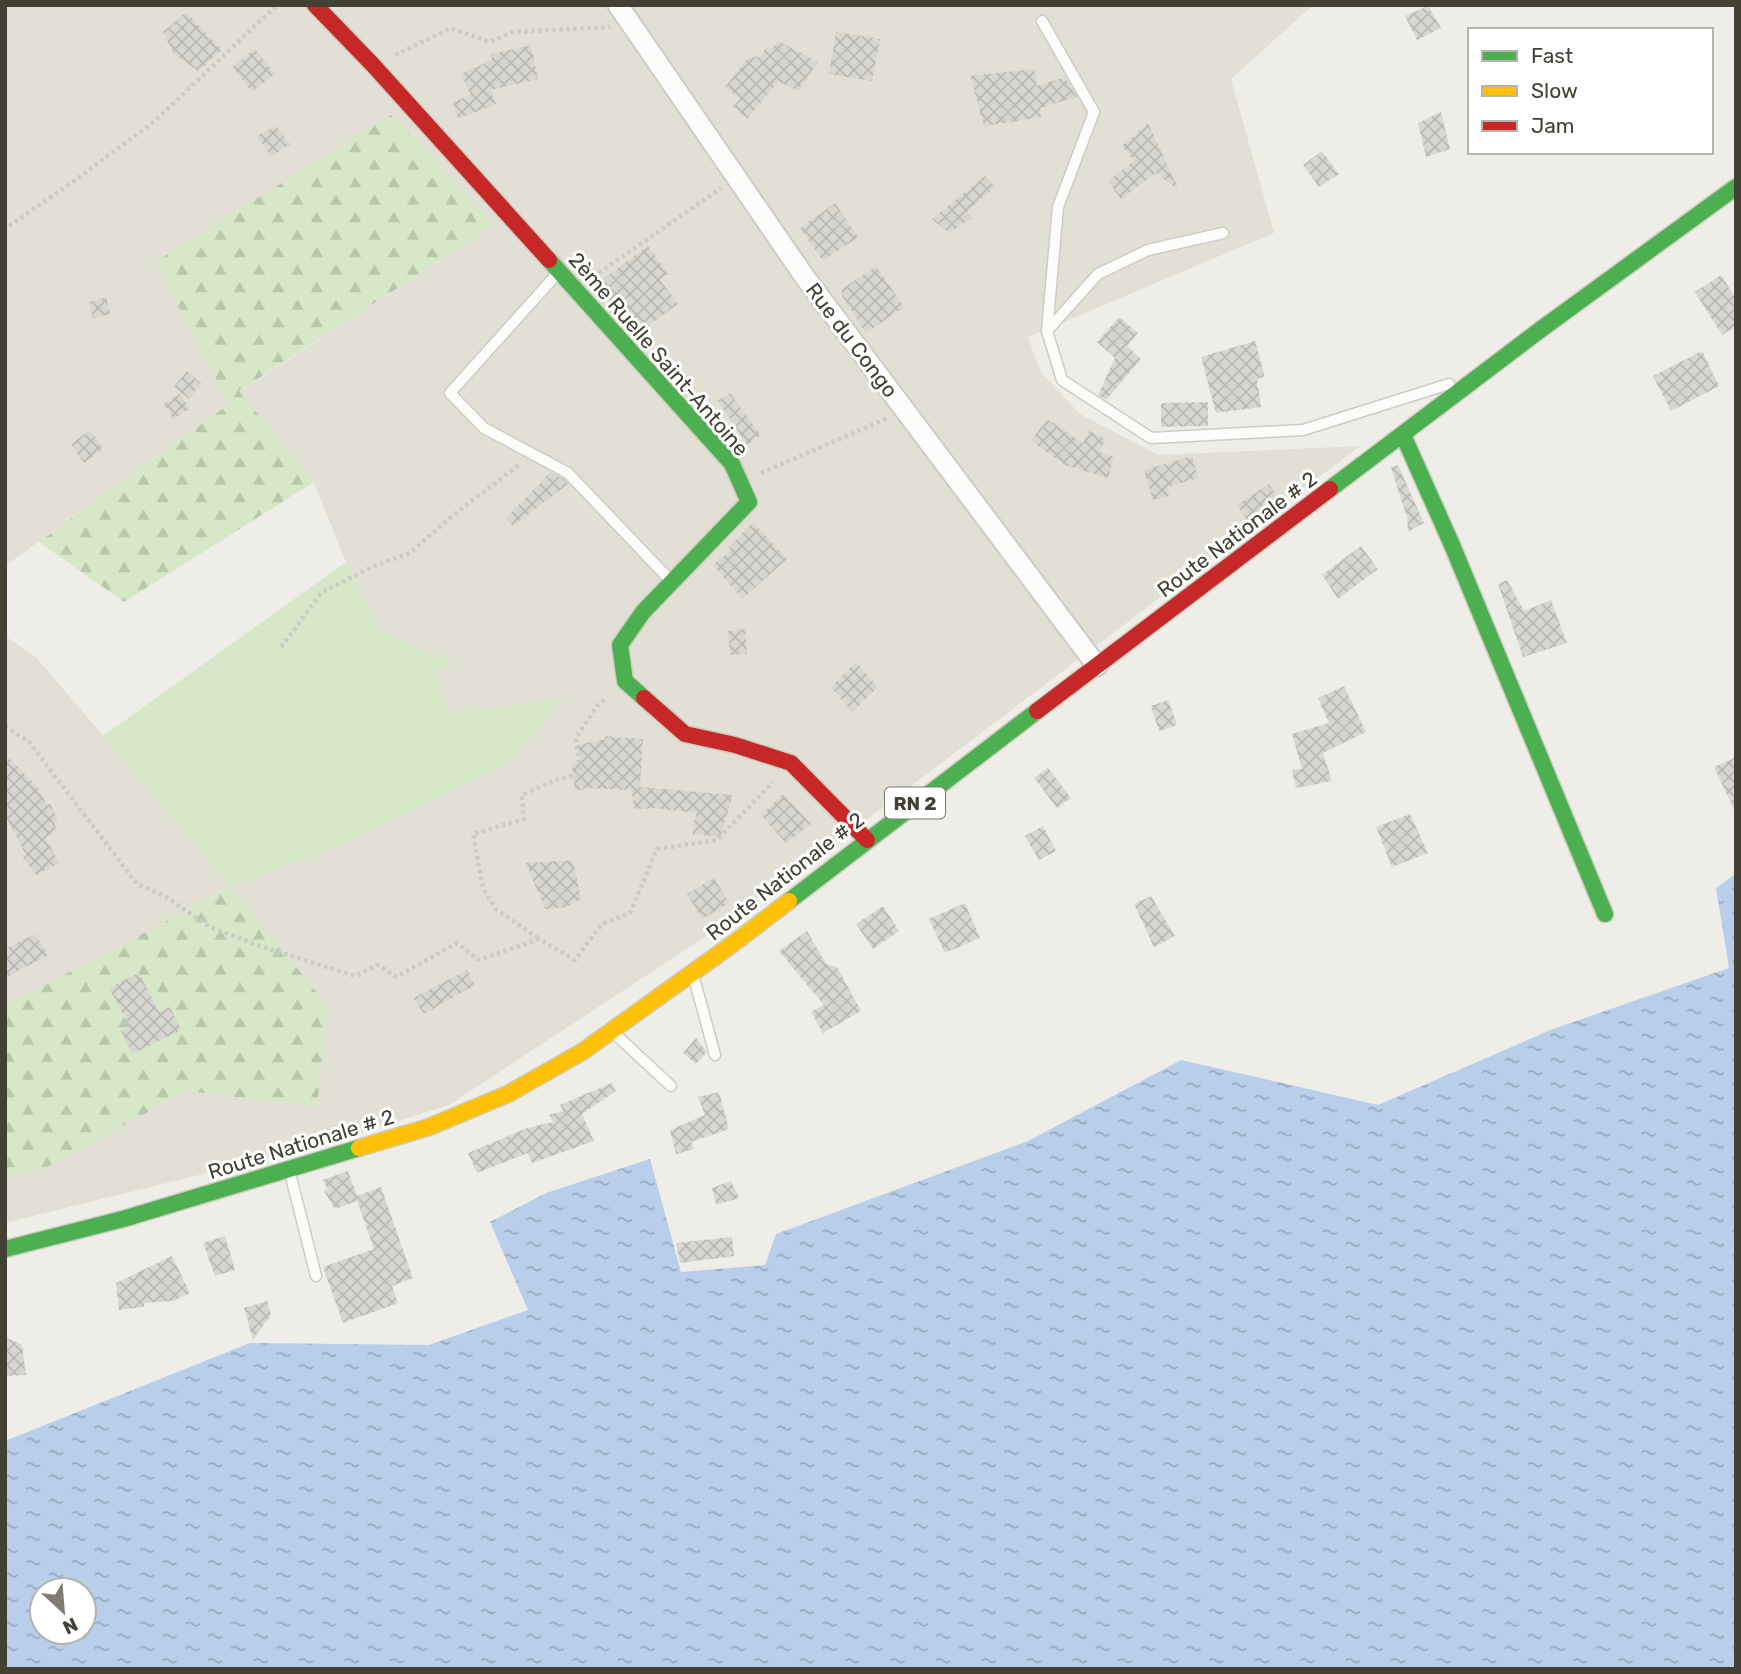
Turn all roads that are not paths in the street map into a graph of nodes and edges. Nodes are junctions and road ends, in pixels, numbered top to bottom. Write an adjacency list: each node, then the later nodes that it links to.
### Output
1 (316, 5): 6 (main road, 2ème Ruelle Saint-Antoine)
2 (618, 5): 11 (street, Rue du Congo)
3 (1042, 21): 7 (lane)
4 (1736, 187): 8 (main road, Route Nationale # 2 / RN 2)
5 (1223, 233): 7 (lane)
6 (559, 272): 10 (main road, 2ème Ruelle Saint-Antoine); 10 (lane)
7 (1047, 331): 8 (lane)
8 (1483, 374): 9 (main road, Route Nationale # 2 / RN 2)
9 (1403, 435): 11 (main road, Route Nationale # 2 / RN 2); 13 (main road)
10 (672, 582): 12 (main road, 2ème Ruelle Saint-Antoine)
11 (1097, 666): 12 (main road, Route Nationale # 2 / RN 2)
12 (867, 839): 14 (main road, Route Nationale # 2 / RN 2)
13 (1605, 914)
14 (692, 973): 15 (main road, Route Nationale # 2 / RN 2); 16 (lane)
15 (611, 1031): 17 (lane); 18 (main road, Route Nationale # 2 / RN 2)
16 (715, 1055)
17 (671, 1086)
18 (289, 1169): 19 (main road, Route Nationale # 2 / RN 2); 20 (lane)
19 (5, 1249)
20 (316, 1276)

